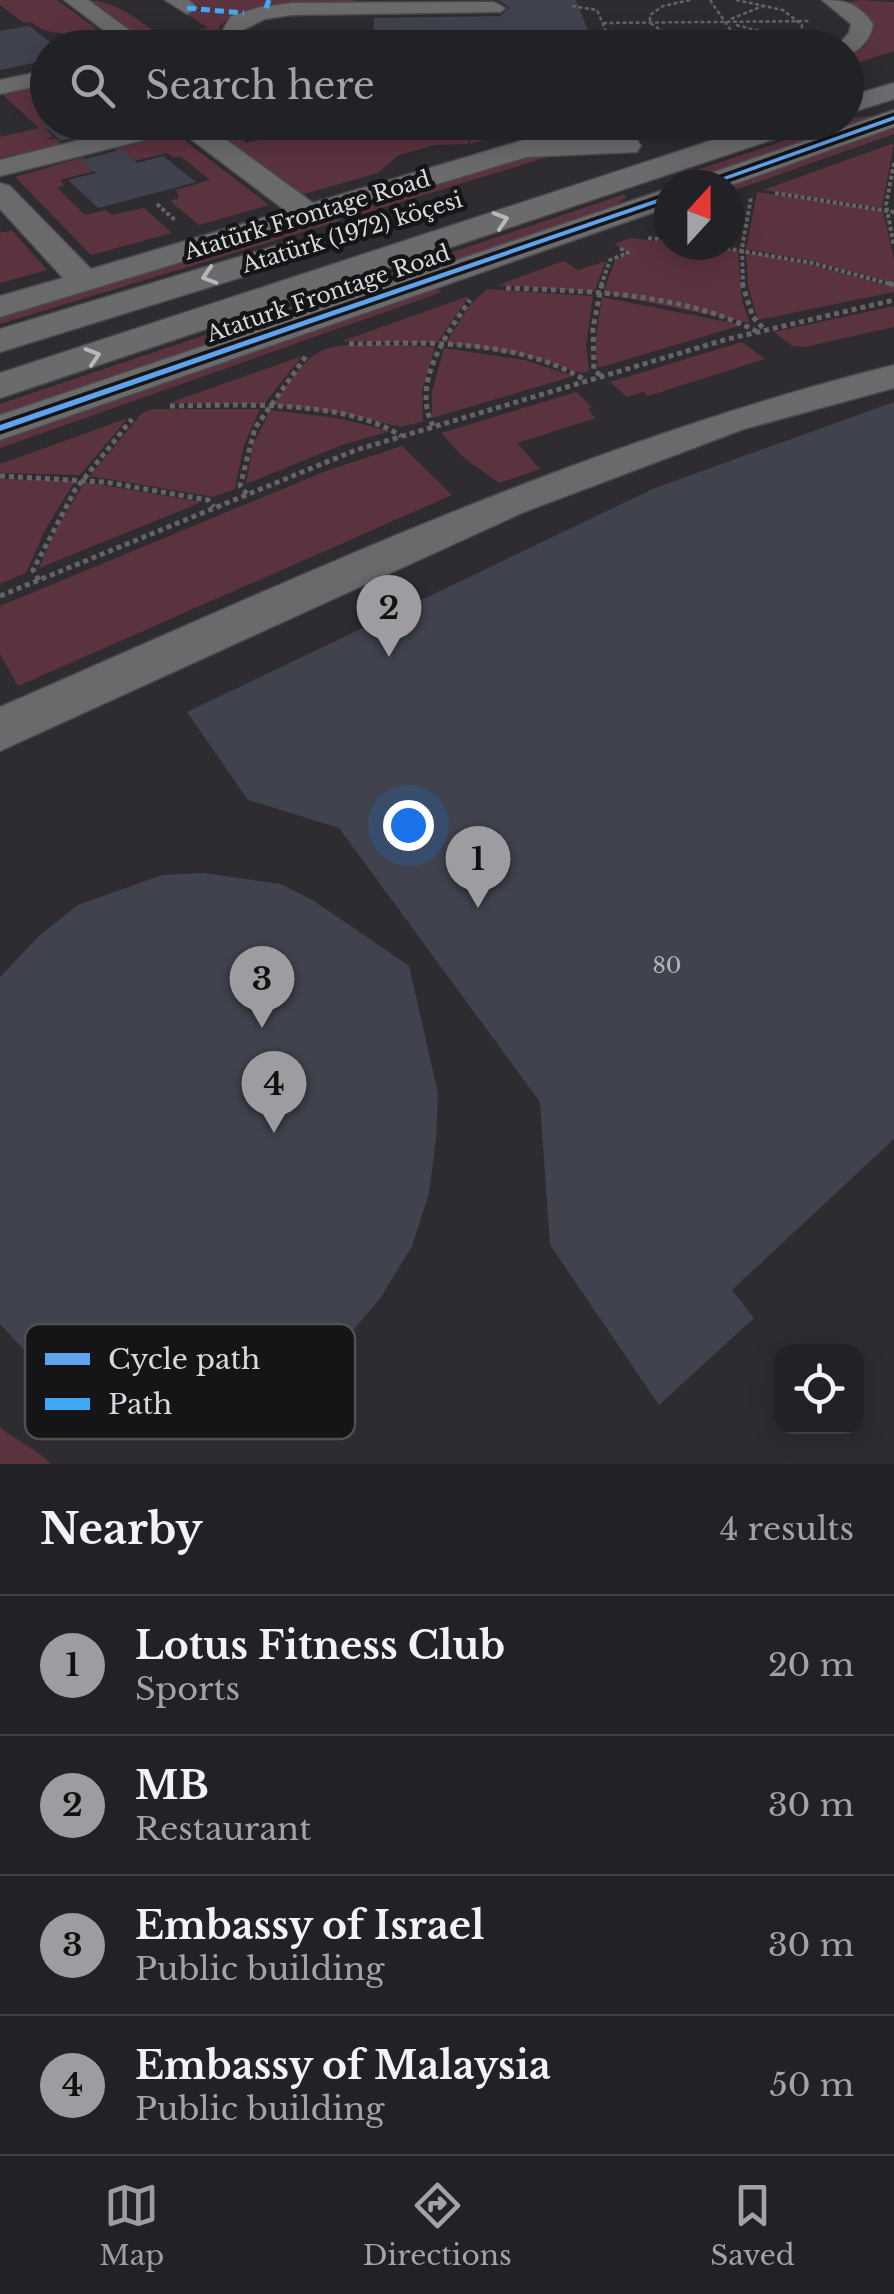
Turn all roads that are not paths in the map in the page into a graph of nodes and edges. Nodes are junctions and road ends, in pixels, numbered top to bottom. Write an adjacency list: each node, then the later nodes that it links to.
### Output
1 (74, 0): 5 (street)
2 (832, 0): 10 (street)
3 (357, 5): 4 (street); 8 (street); 9 (street)
4 (494, 8)
5 (113, 27): 6 (street); 7 (street)
6 (98, 30)
7 (117, 30)
8 (234, 30)
9 (341, 30)
10 (862, 30)
11 (30, 81): 12 (street)
12 (0, 87)
13 (894, 90): 14 (main road)
14 (864, 101)
15 (864, 107): 16 (main road)
16 (894, 107)
17 (894, 118): 18 (street)
18 (864, 129)
19 (114, 140): 25 (street)
20 (209, 140): 33 (street)
21 (581, 140): 33 (street, Atatürk Frontage Road)
22 (602, 140): 36 (main road, Atatürk (1972) köçesi, one-way to 36)
23 (760, 140): 28 (main road, Atatürk (1972) köçesi)
24 (832, 140): 29 (street)
25 (91, 146): 26 (street); 27 (street)
26 (114, 166)
27 (0, 168)
28 (698, 170)
29 (744, 171)
30 (654, 191): 38 (main road, Atatürk (1972) köçesi, one-way to 30)
31 (654, 191): 39 (street, Ataturk Frontage Road)
32 (0, 192): 34 (street)
33 (309, 214): 34 (street, Atatürk Frontage Road)
34 (85, 282): 35 (street, Atatürk Frontage Road)
35 (0, 307)
36 (0, 342)
37 (894, 376): 40 (street)
38 (0, 386)
39 (0, 428)
40 (0, 730)

